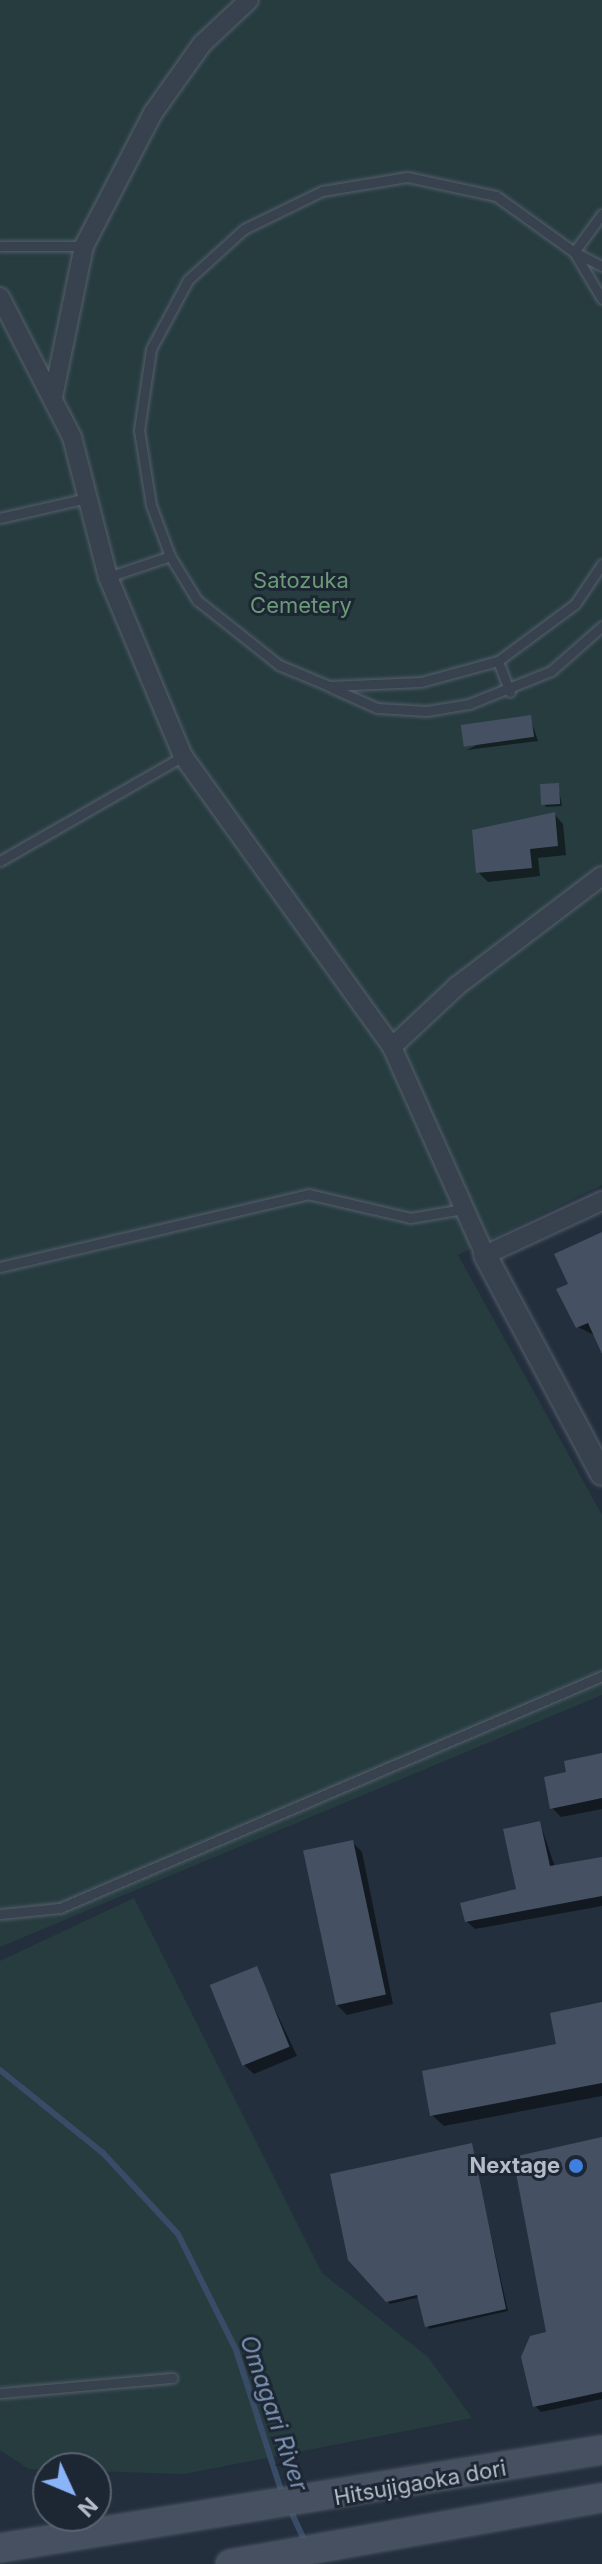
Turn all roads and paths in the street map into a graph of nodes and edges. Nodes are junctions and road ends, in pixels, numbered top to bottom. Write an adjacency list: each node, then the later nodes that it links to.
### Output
1 (249, 0): 4 (street)
2 (602, 214): 5 (lane)
3 (0, 246): 4 (lane)
4 (84, 246): 9 (street)
5 (574, 252): 6 (lane); 8 (lane); 12 (lane)
6 (602, 266)
7 (0, 297): 9 (street)
8 (602, 299)
9 (53, 397): 10 (street)
10 (87, 498): 11 (lane); 14 (street)
11 (0, 518)
12 (170, 556): 14 (lane); 17 (lane)
13 (602, 564): 16 (lane)
14 (108, 577): 19 (street)
15 (602, 626): 18 (lane)
16 (498, 661): 17 (lane); 18 (lane)
17 (329, 686): 18 (lane)
18 (510, 692)
19 (183, 756): 20 (lane); 22 (street)
20 (0, 861)
21 (602, 876): 22 (street)
22 (392, 1047): 24 (street)
23 (602, 1201): 25 (street)
24 (463, 1209): 25 (street); 26 (lane)
25 (485, 1255): 27 (street)
26 (0, 1267)
27 (602, 1474)
28 (602, 1676): 29 (lane)
29 (0, 1914)
30 (172, 2378): 31 (lane)
31 (0, 2393)
32 (602, 2450): 34 (main road, Hitsujigaoka dori)
33 (602, 2498): 35 (main road)
34 (0, 2548)
35 (235, 2563)

